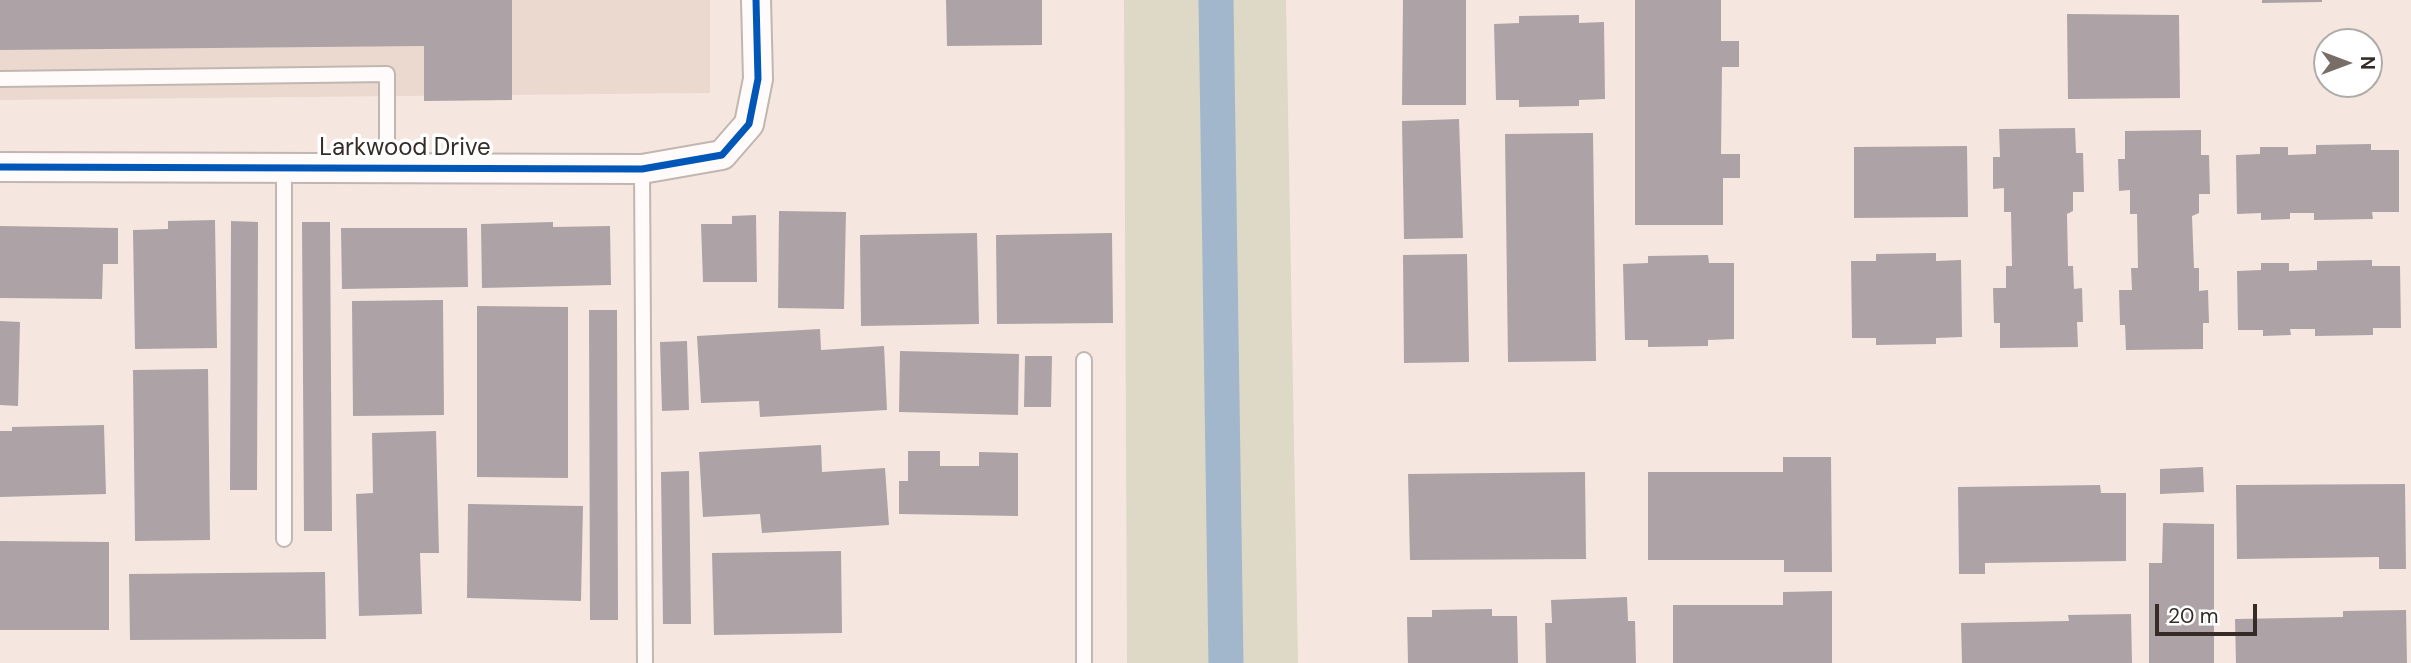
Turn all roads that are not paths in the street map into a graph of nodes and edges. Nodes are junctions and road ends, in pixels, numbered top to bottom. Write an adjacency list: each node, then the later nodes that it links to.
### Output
1 (756, 0): 6 (street, Larkwood Drive)
2 (0, 79): 5 (lane)
3 (0, 167): 4 (street, Larkwood Drive)
4 (285, 167): 5 (street, Larkwood Drive); 8 (lane)
5 (387, 168): 6 (street, Larkwood Drive)
6 (642, 169): 9 (lane)
7 (1084, 360): 10 (lane)
8 (285, 539)
9 (645, 663)
10 (1084, 663)

